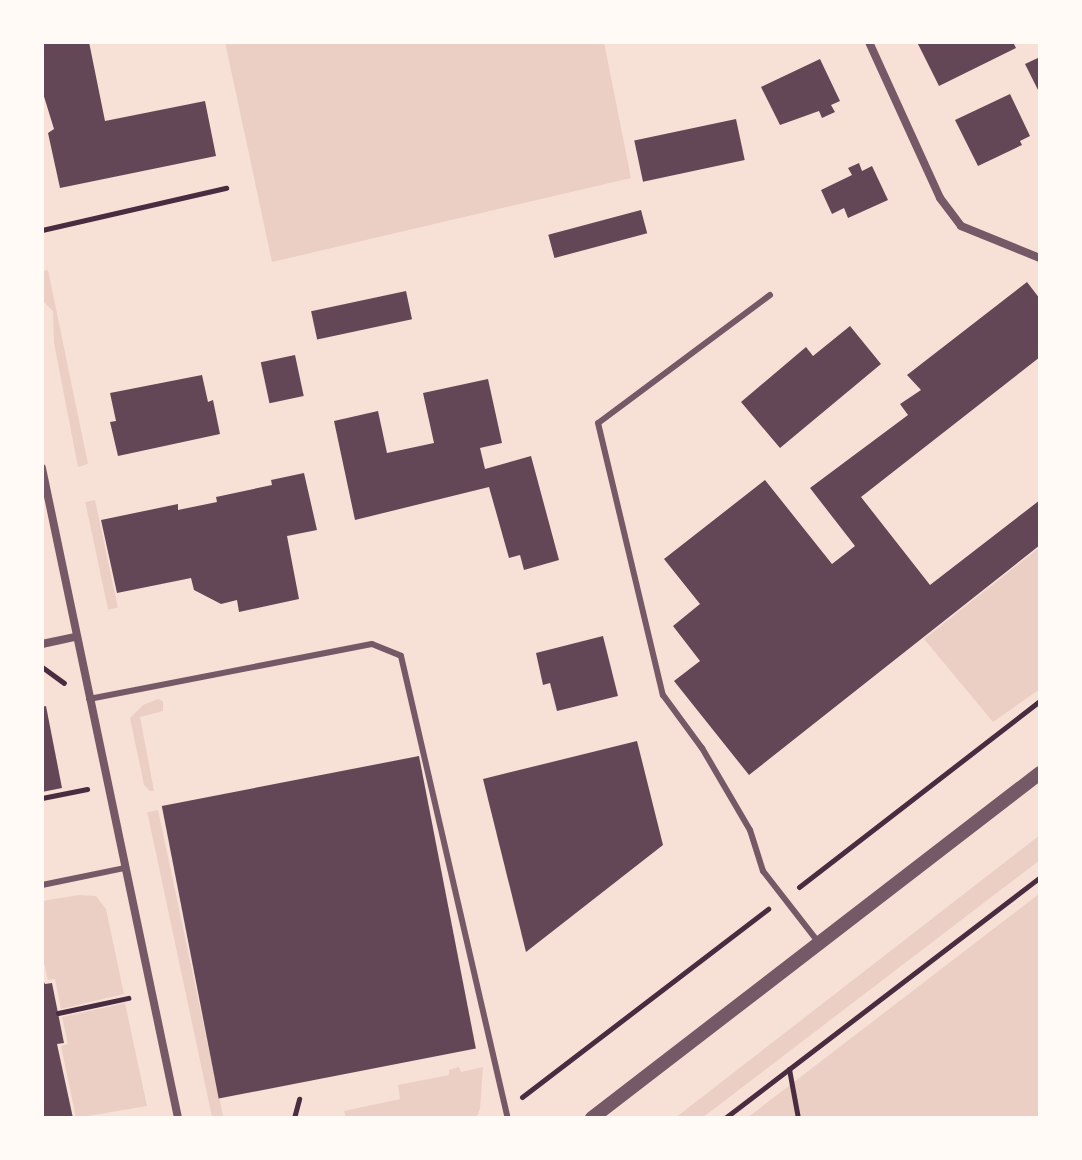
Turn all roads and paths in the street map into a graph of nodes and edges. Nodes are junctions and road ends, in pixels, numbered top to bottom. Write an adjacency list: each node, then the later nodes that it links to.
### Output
1 (869, 42): 4 (street)
2 (226, 188): 3 (path)
3 (42, 230)
4 (1040, 258)
5 (770, 295): 18 (lane)
6 (42, 468): 7 (street)
7 (75, 637): 8 (street); 11 (street)
8 (42, 644)
9 (42, 667): 10 (path)
10 (65, 684)
11 (89, 699): 15 (street); 25 (lane)
12 (1040, 773): 18 (street)
13 (87, 789): 14 (path)
14 (42, 798)
15 (125, 868): 17 (lane); 23 (street)
16 (1040, 877): 21 (path)
17 (42, 885)
18 (819, 943): 26 (street)
19 (128, 998): 20 (path)
20 (58, 1013)
21 (789, 1069): 27 (path); 28 (path)
22 (299, 1099): 24 (path)
23 (178, 1118)
24 (294, 1118)
25 (508, 1118)
26 (592, 1118)
27 (725, 1118)
28 (798, 1118)

